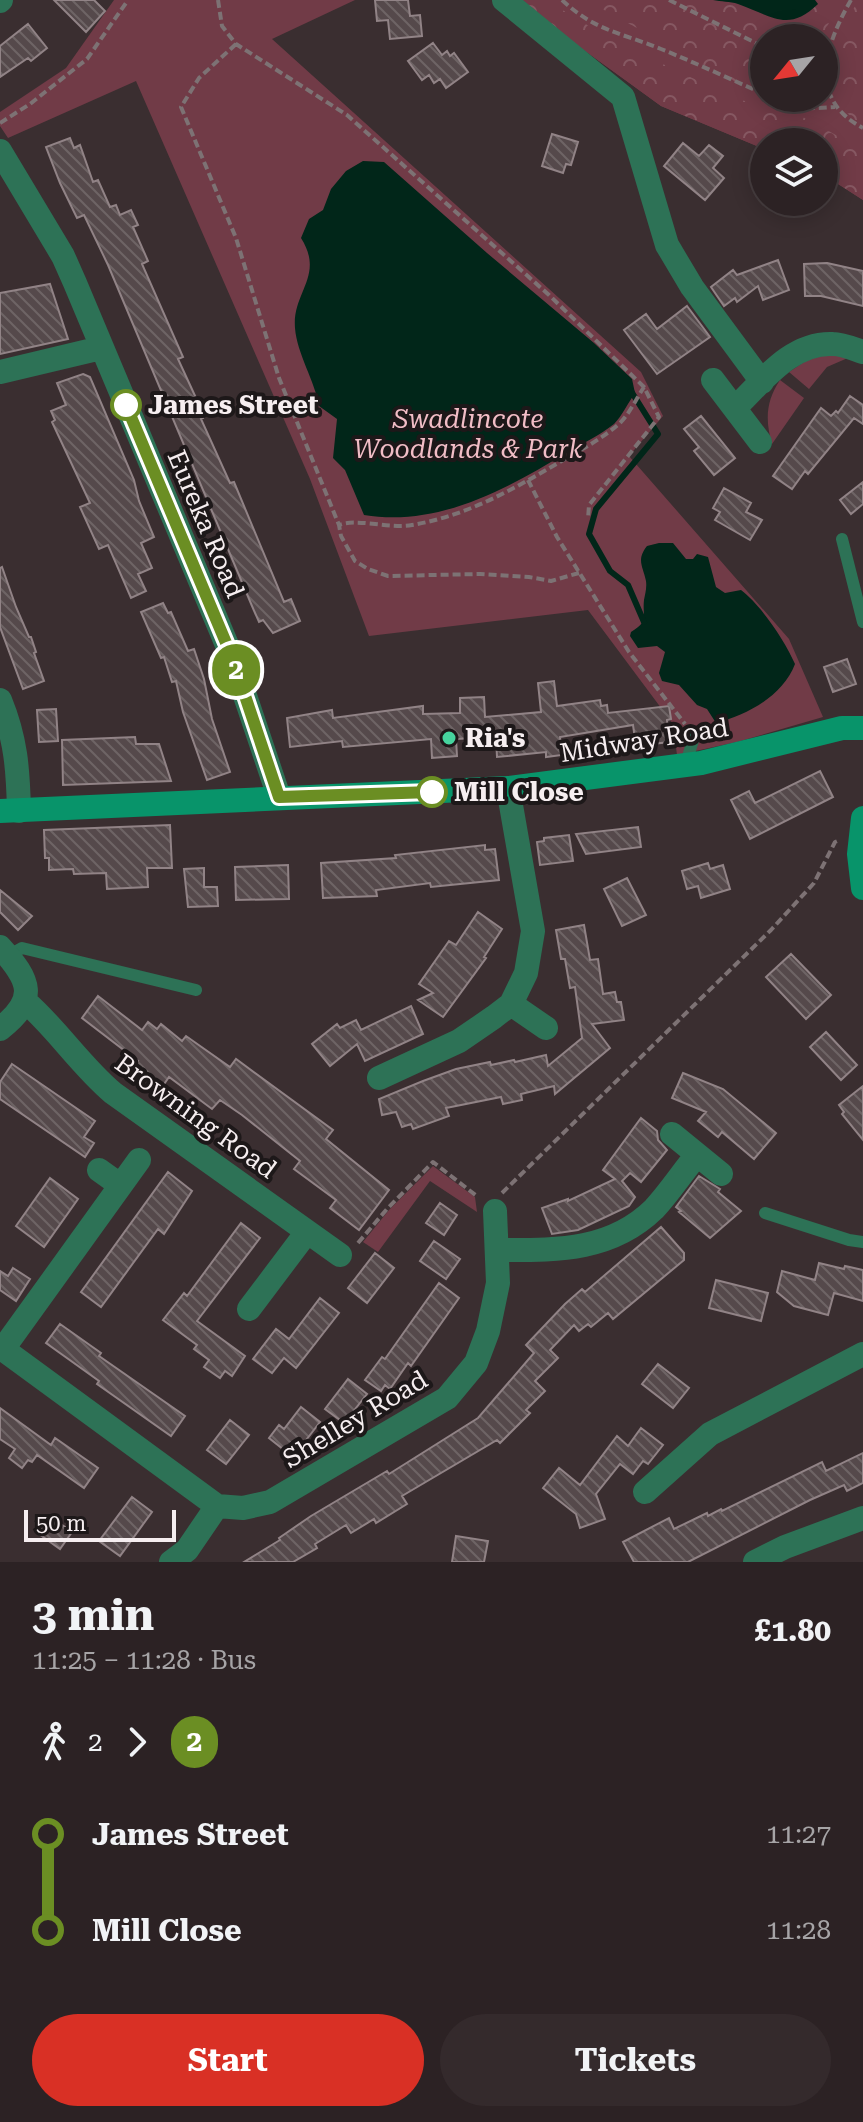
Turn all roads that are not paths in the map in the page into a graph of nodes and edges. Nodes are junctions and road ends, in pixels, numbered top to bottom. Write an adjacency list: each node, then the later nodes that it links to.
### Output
1 (504, 0): 7 (street)
2 (0, 151): 3 (street, Eureka Road)
3 (101, 348): 5 (street); 17 (street, Eureka Road)
4 (863, 352): 7 (street)
5 (0, 372)
6 (713, 380): 8 (street)
7 (762, 382): 8 (street)
8 (736, 407): 9 (street)
9 (760, 442)
10 (842, 539): 11 (lane)
11 (863, 622)
12 (0, 700): 18 (street)
13 (863, 728): 15 (main road, Midway Road)
14 (695, 734): 15 (lane)
15 (685, 766): 16 (main road, Midway Road)
16 (508, 788): 17 (main road, Midway Road); 24 (street)
17 (279, 797): 18 (main road, Midway Road)
18 (9, 811)
19 (862, 823): 20 (main road)
20 (863, 888)
21 (4, 951): 22 (lane); 23 (street)
22 (196, 990)
23 (26, 1002): 26 (street); 36 (street, Browning Road)
24 (511, 1004): 25 (street); 27 (street)
25 (546, 1028)
26 (0, 1029)
27 (379, 1078)
28 (672, 1134): 29 (street)
29 (696, 1156): 32 (street); 38 (street)
30 (139, 1160): 33 (street)
31 (99, 1170): 33 (street)
32 (721, 1174)
33 (120, 1185): 41 (street)
34 (492, 1208): 38 (street, Shelley Road)
35 (765, 1213): 37 (lane)
36 (307, 1232): 39 (street, Browning Road); 40 (street)
37 (863, 1242)
38 (498, 1250): 44 (street, Shelley Road)
39 (340, 1255)
40 (249, 1309)
41 (2, 1348): 44 (street)
42 (863, 1354): 43 (street)
43 (645, 1492)
44 (217, 1506): 46 (street)
45 (863, 1518): 47 (street)
46 (171, 1562)
47 (755, 1562)

